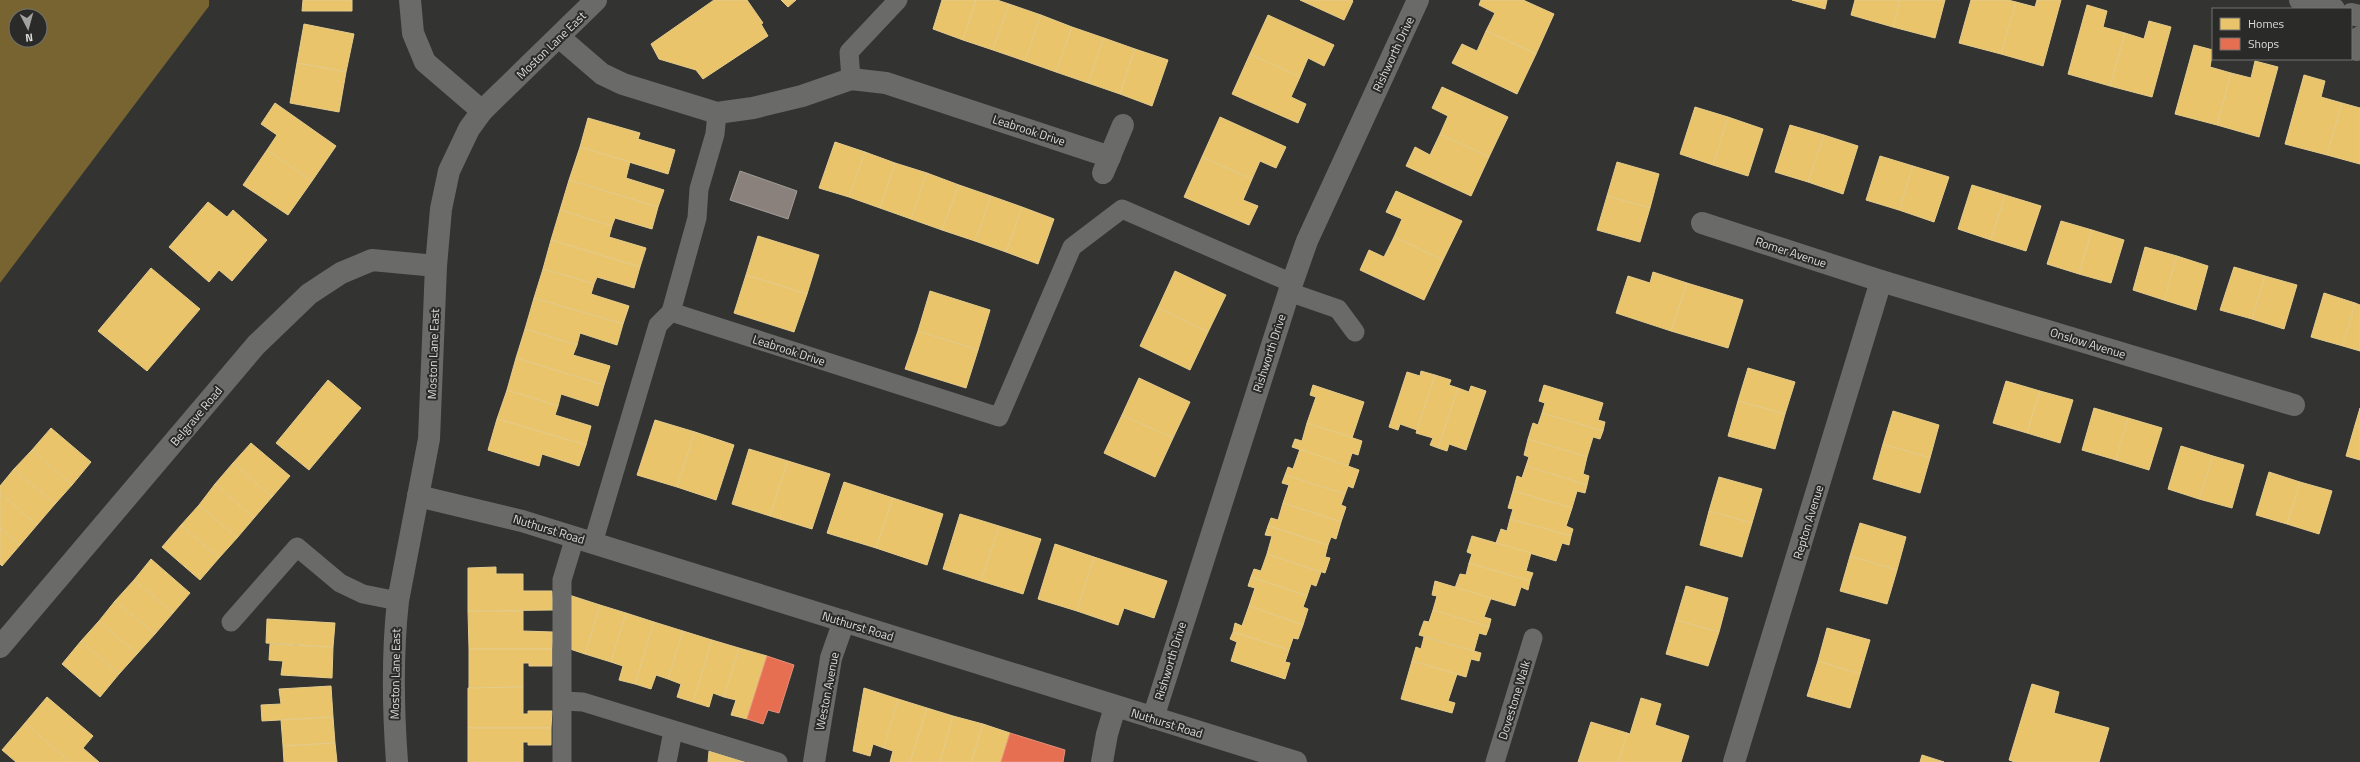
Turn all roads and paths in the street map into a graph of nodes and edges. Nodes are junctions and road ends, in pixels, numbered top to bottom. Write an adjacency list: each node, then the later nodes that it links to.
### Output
1 (410, 0): 9 (street)
2 (596, 0): 7 (street, Moston Lane East)
3 (898, 0): 8 (lane)
4 (1418, 0): 15 (street, Rishworth Drive)
5 (2300, 0): 6 (street)
6 (2330, 8)
7 (558, 37): 9 (street, Moston Lane East); 10 (street, Leabrook Drive)
8 (851, 79): 10 (street, Leabrook Drive); 11 (street, Leabrook Drive)
9 (482, 111): 13 (street, Moston Lane East)
10 (717, 113): 16 (lane)
11 (1123, 125)
12 (1702, 223): 14 (street, Romer Avenue)
13 (436, 266): 19 (street, Moston Lane East); 25 (street, Belgrave Road)
14 (1881, 281): 18 (street, Onslow Avenue); 38 (street, Repton Avenue)
15 (1290, 288): 16 (lane, Leabrook Drive); 17 (lane); 28 (street, Rishworth Drive)
16 (671, 312): 20 (lane)
17 (1356, 332)
18 (2294, 405)
19 (418, 496): 20 (street, Nuthurst Road); 21 (street, Moston Lane East)
20 (584, 540): 22 (street, Nuthurst Road); 26 (lane)
21 (398, 601): 23 (lane); 30 (street, Moston Lane East)
22 (844, 621): 27 (street, Nuthurst Road); 34 (street, Weston Avenue)
23 (231, 622)
24 (1533, 638): 37 (lane, Dovestone Walk)
25 (0, 646)
26 (563, 701): 29 (lane); 31 (lane)
27 (1115, 707): 28 (street, Nuthurst Road); 35 (street)
28 (1153, 718): 36 (street, Nuthurst Road)
29 (673, 731): 32 (lane); 33 (lane)
30 (397, 762)
31 (562, 762)
32 (667, 762)
33 (778, 762)
34 (814, 762)
35 (1102, 762)
36 (1296, 762)
37 (1495, 762)
38 (1734, 762)

